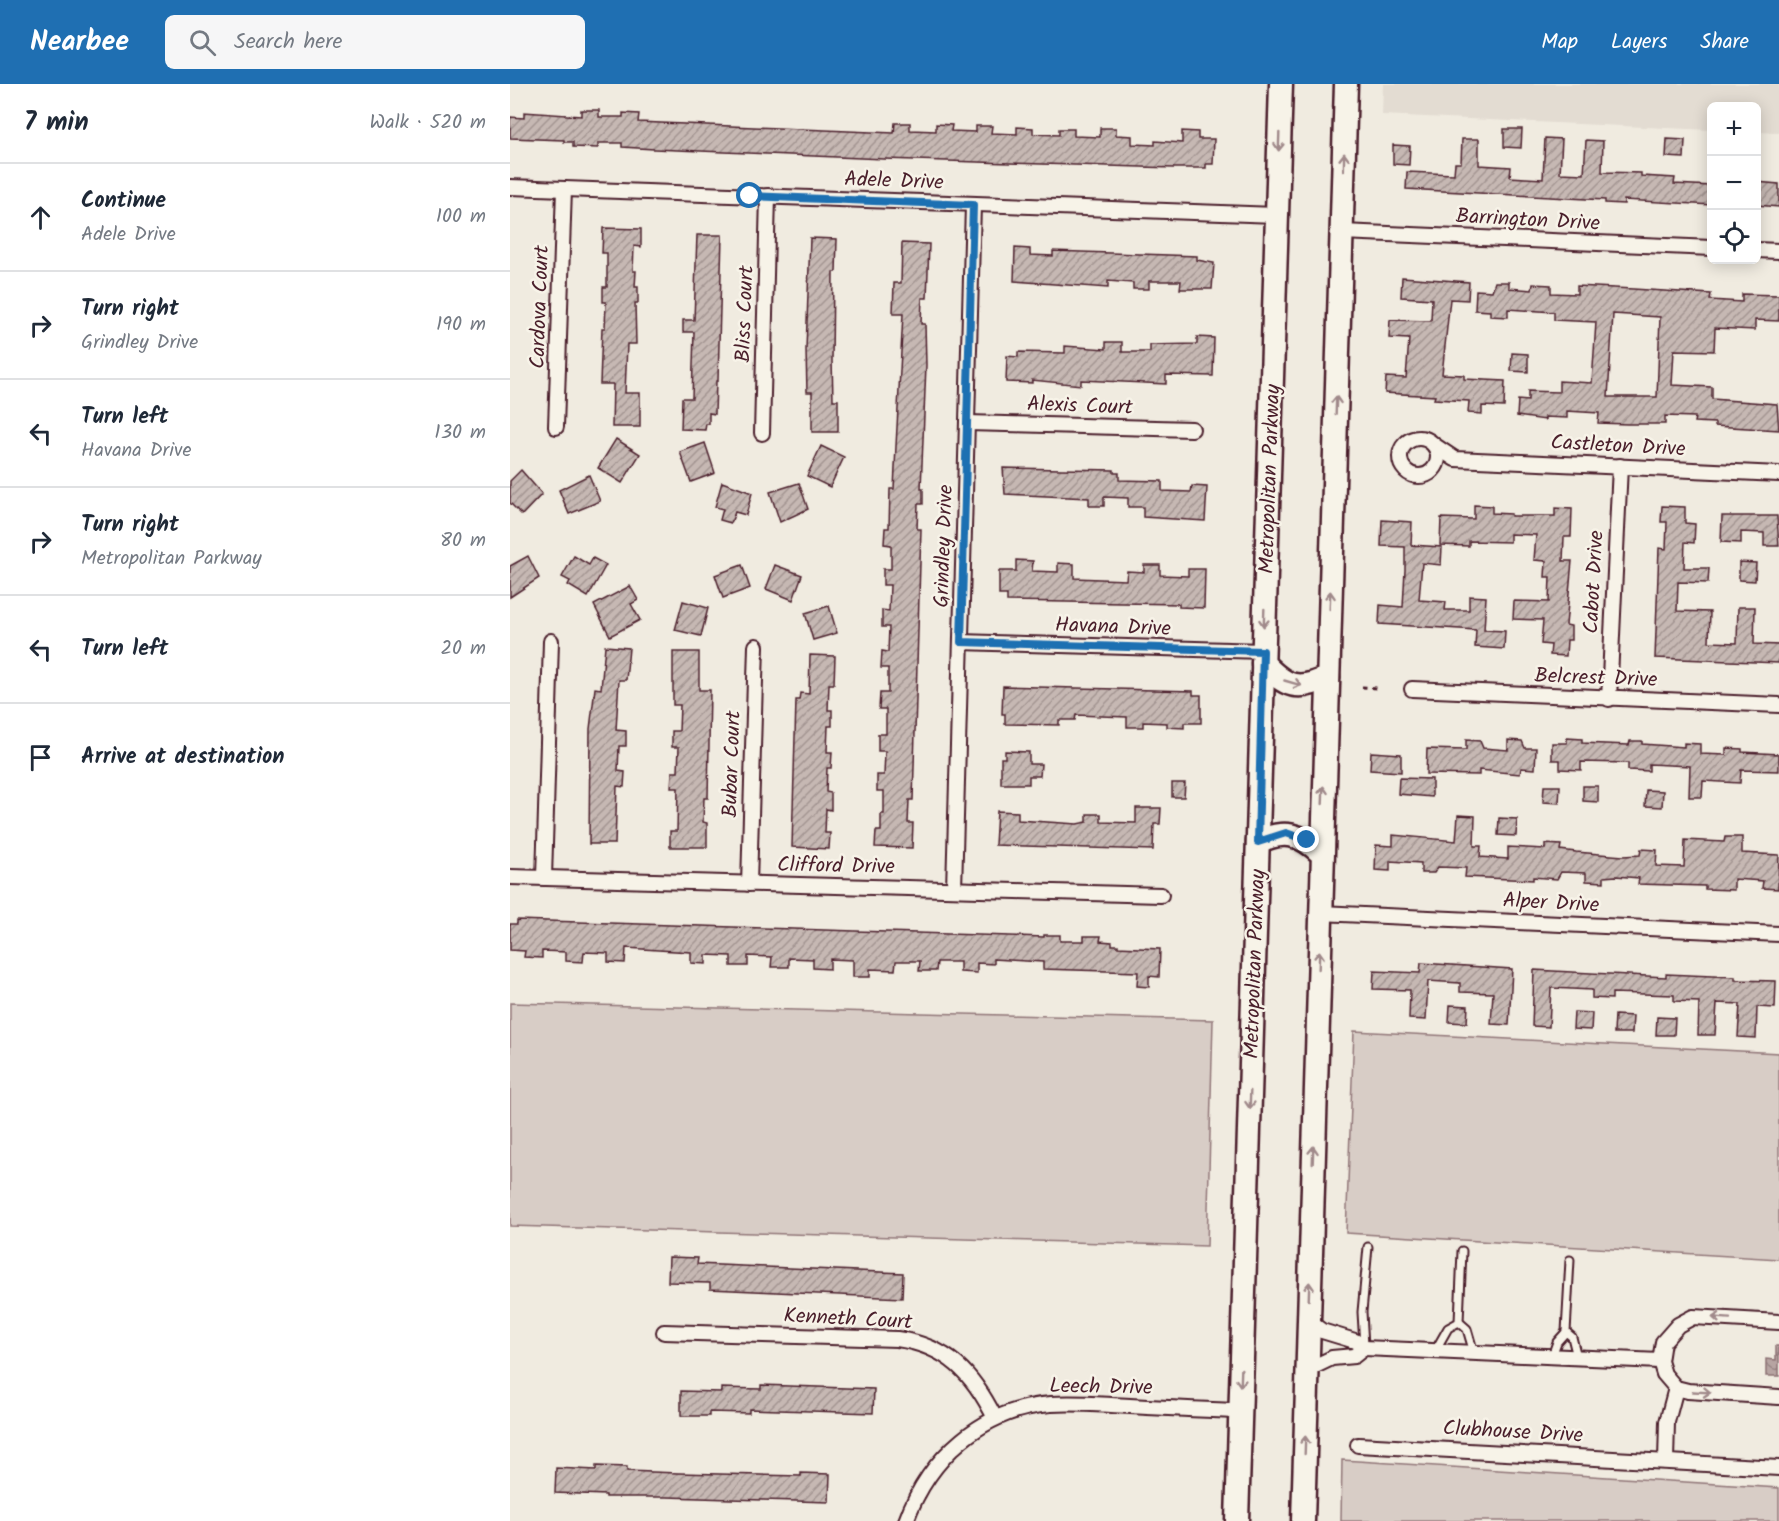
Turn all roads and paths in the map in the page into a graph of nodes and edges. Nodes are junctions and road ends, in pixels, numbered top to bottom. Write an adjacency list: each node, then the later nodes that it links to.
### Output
1 (1281, 84): 7 (main road, Metropolitan Parkway, one-way to 7)
2 (1346, 84): 8 (main road, one-way to 2)
3 (510, 187): 4 (street, Adele Drive)
4 (564, 189): 5 (street, Adele Drive); 13 (street, Cardova Court)
5 (768, 196): 6 (street, Adele Drive); 15 (street, Bliss Court)
6 (973, 205): 7 (street, Adele Drive); 12 (street, Grindley Drive)
7 (1276, 214): 24 (main road, Metropolitan Parkway, one-way to 24)
8 (1342, 231): 9 (street, Barrington Drive); 25 (main road, one-way to 8)
9 (1707, 248)
10 (1761, 250): 11 (street)
11 (1779, 251)
12 (967, 423): 14 (street, Alexis Court); 22 (street, Grindley Drive)
13 (556, 427)
14 (1192, 429)
15 (762, 433)
16 (1434, 445): 17 (street, Castleton Drive); 19 (street); 19 (street, Castleton Drive)
17 (1455, 459): 18 (street, Castleton Drive); 19 (street, Castleton Drive)
18 (1620, 466): 20 (street, Castleton Drive); 29 (street, Cabot Drive)
19 (1433, 470)
20 (1779, 474)
21 (551, 640): 34 (street)
22 (961, 642): 24 (street, Havana Drive); 36 (street, Grindley Drive)
23 (756, 646): 35 (street, Bubar Court)
24 (1263, 657): 25 (main road, one-way to 25); 31 (main road, Metropolitan Parkway)
25 (1328, 677): 32 (main road, one-way to 25)
26 (1362, 687): 27 (path)
27 (1377, 688)
28 (1412, 690): 29 (street, Belcrest Drive)
29 (1609, 699): 30 (street, Belcrest Drive)
30 (1779, 705)
31 (1258, 842): 32 (main road); 57 (main road, Metropolitan Parkway, one-way to 57)
32 (1321, 853): 38 (main road)
33 (510, 877): 34 (street, Clifford Drive)
34 (544, 878): 35 (street, Clifford Drive)
35 (749, 884): 36 (street, Clifford Drive)
36 (954, 889): 37 (street, Clifford Drive)
37 (1161, 895)
38 (1320, 913): 39 (street, Alper Drive); 43 (main road, one-way to 38)
39 (1779, 934)
40 (1368, 1247): 48 (lane)
41 (1462, 1251): 44 (lane)
42 (1570, 1260): 47 (lane)
43 (1308, 1321): 48 (street); 54 (main road)
44 (1459, 1322): 49 (lane); 50 (lane)
45 (1779, 1322): 53 (street, one-way to 53)
46 (664, 1332): 58 (street, Kenneth Court)
47 (1566, 1332): 51 (lane); 52 (lane)
48 (1364, 1348): 49 (street); 54 (street)
49 (1435, 1351): 50 (street)
50 (1474, 1353): 51 (street)
51 (1552, 1356): 52 (street)
52 (1576, 1357): 53 (street)
53 (1660, 1360): 55 (street)
54 (1307, 1370): 64 (main road, one-way to 54)
55 (1676, 1388): 56 (street, one-way to 56); 60 (street)
56 (1779, 1397)
57 (1240, 1411): 58 (street, Leech Drive); 63 (main road, Metropolitan Parkway)
58 (995, 1418): 62 (street, Leech Drive)
59 (1358, 1445): 60 (street, Clubhouse Drive)
60 (1666, 1461): 61 (street, Clubhouse Drive)
61 (1779, 1468)
62 (906, 1521)
63 (1237, 1521)
64 (1303, 1521)

